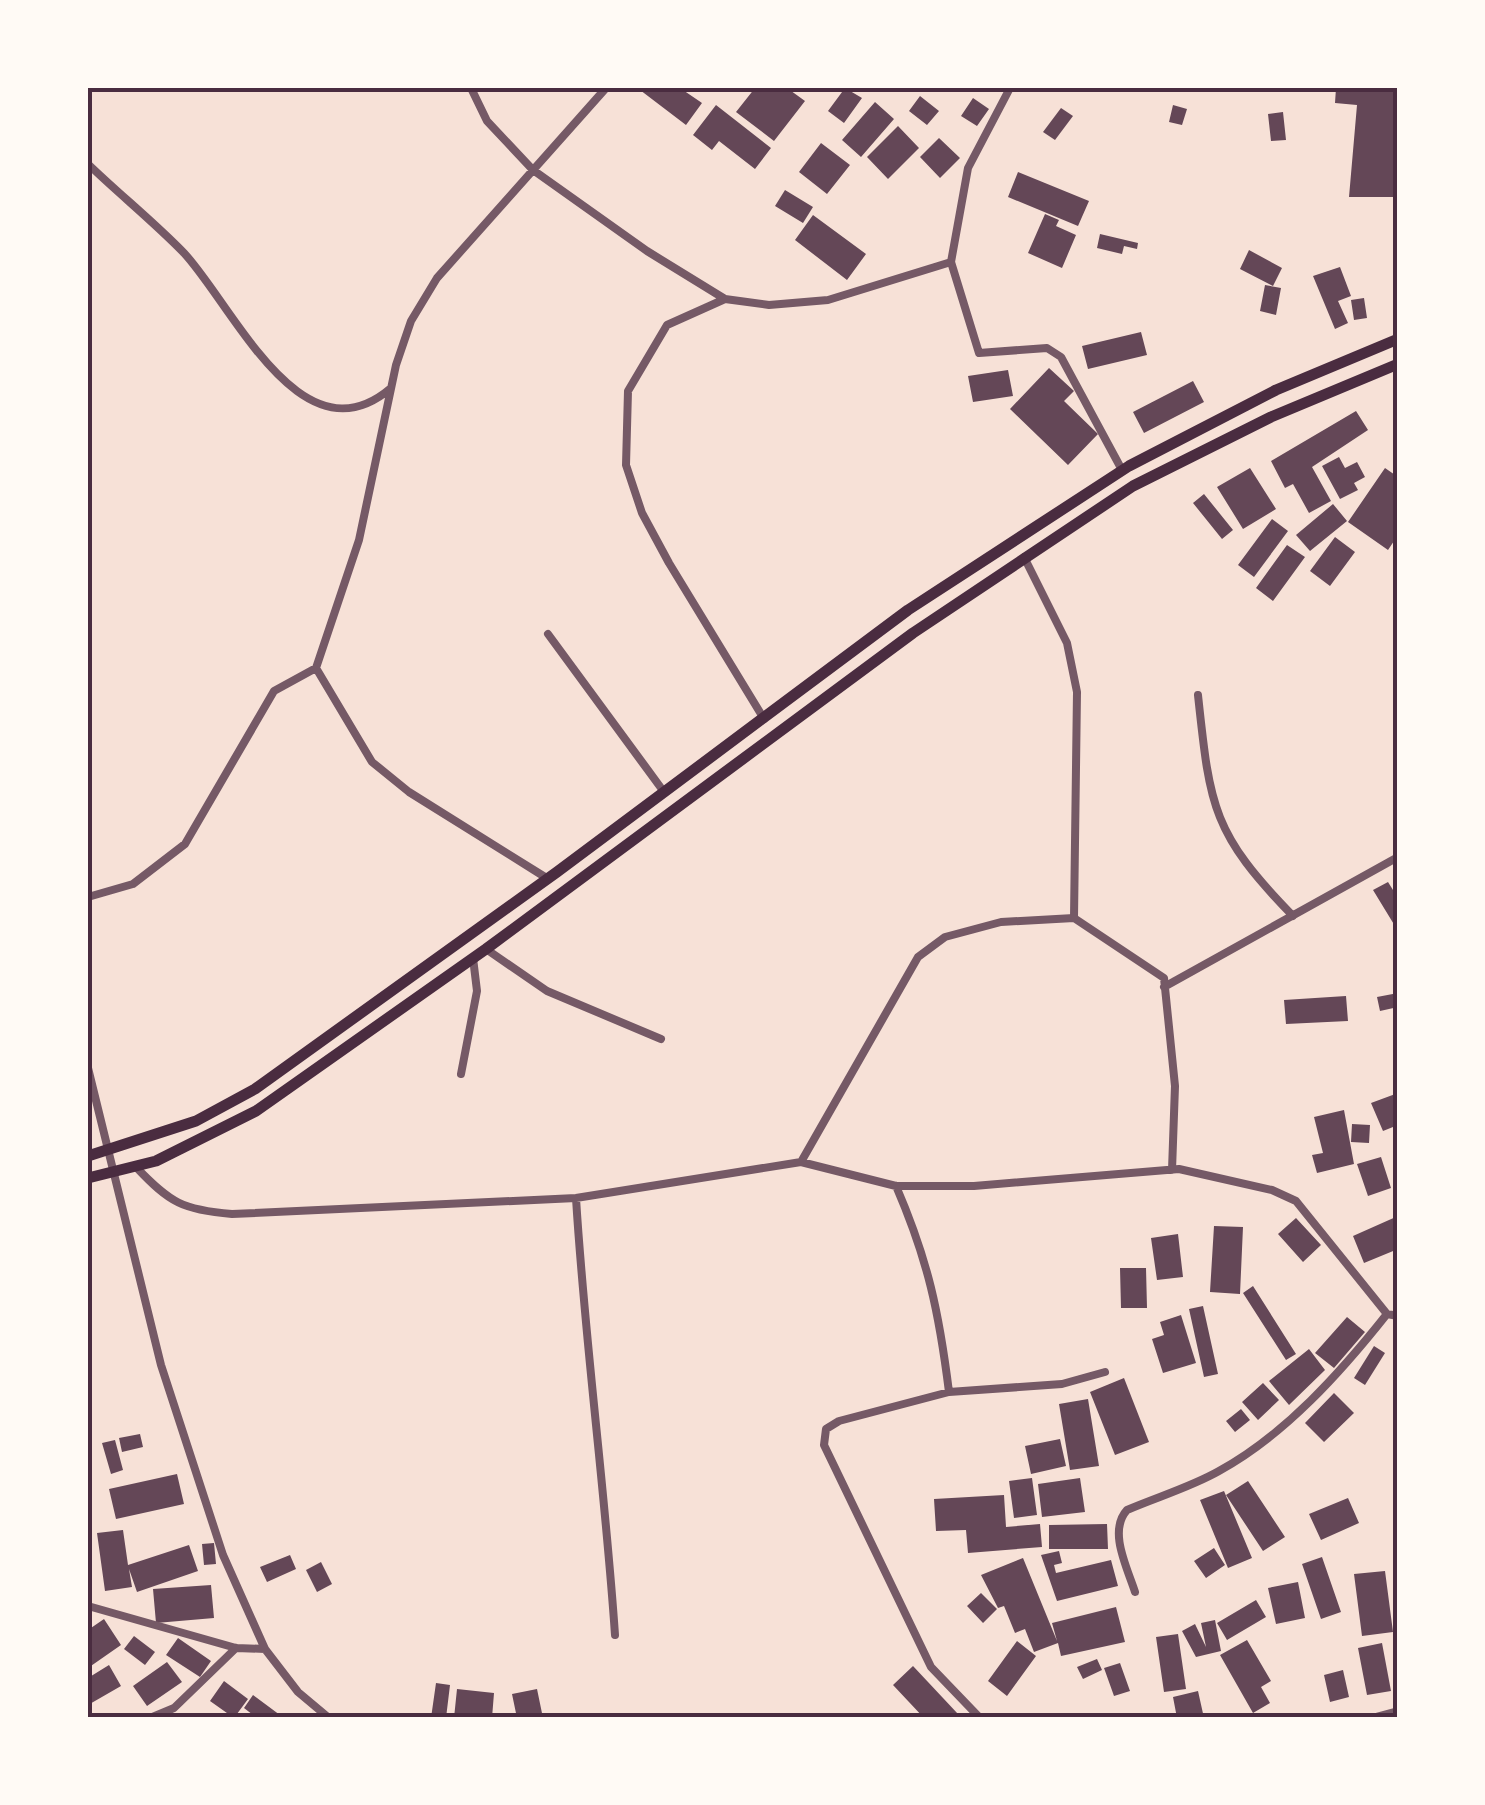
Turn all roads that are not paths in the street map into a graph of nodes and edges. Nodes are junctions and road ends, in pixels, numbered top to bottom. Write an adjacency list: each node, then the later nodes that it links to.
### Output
1 (471, 88): 5 (street)
2 (606, 88): 5 (street)
3 (1010, 88): 6 (street)
4 (88, 164): 10 (street)
5 (532, 170): 7 (street); 10 (street)
6 (951, 262): 7 (street); 11 (street)
7 (725, 299): 16 (street)
8 (1398, 339): 11 (main road)
9 (1398, 364): 12 (main road)
10 (391, 388): 14 (street)
11 (1122, 470): 16 (main road)
12 (1024, 557): 22 (street); 23 (main road)
13 (548, 634): 17 (street)
14 (316, 668): 19 (street); 20 (street)
15 (1198, 695): 21 (street)
16 (764, 719): 17 (main road)
17 (664, 792): 19 (main road)
18 (1398, 857): 21 (street)
19 (545, 877): 29 (main road)
20 (88, 897)
21 (1294, 916): 25 (street)
22 (1074, 918): 25 (street); 31 (street)
23 (486, 949): 24 (main road); 26 (street)
24 (473, 958): 28 (street); 32 (main road)
25 (1164, 986): 33 (street)
26 (661, 1039)
27 (88, 1068): 29 (street)
28 (461, 1074)
29 (107, 1152): 30 (main road); 34 (street)
30 (88, 1156)
31 (800, 1162): 36 (street); 37 (street)
32 (136, 1166): 34 (main road); 37 (street)
33 (1172, 1170): 36 (street); 38 (street)
34 (111, 1174): 35 (main road); 46 (street)
35 (88, 1178)
36 (896, 1186): 41 (street)
37 (576, 1198): 44 (street)
38 (1387, 1314): 39 (street); 42 (street)
39 (1398, 1316)
40 (1105, 1372): 41 (street)
41 (950, 1392): 50 (street)
42 (1134, 1592)
43 (88, 1606): 45 (street)
44 (614, 1635)
45 (236, 1648): 46 (street); 48 (street)
46 (265, 1649): 49 (street)
47 (1398, 1711): 51 (street)
48 (150, 1718)
49 (329, 1718)
50 (980, 1718)
51 (1372, 1718)

